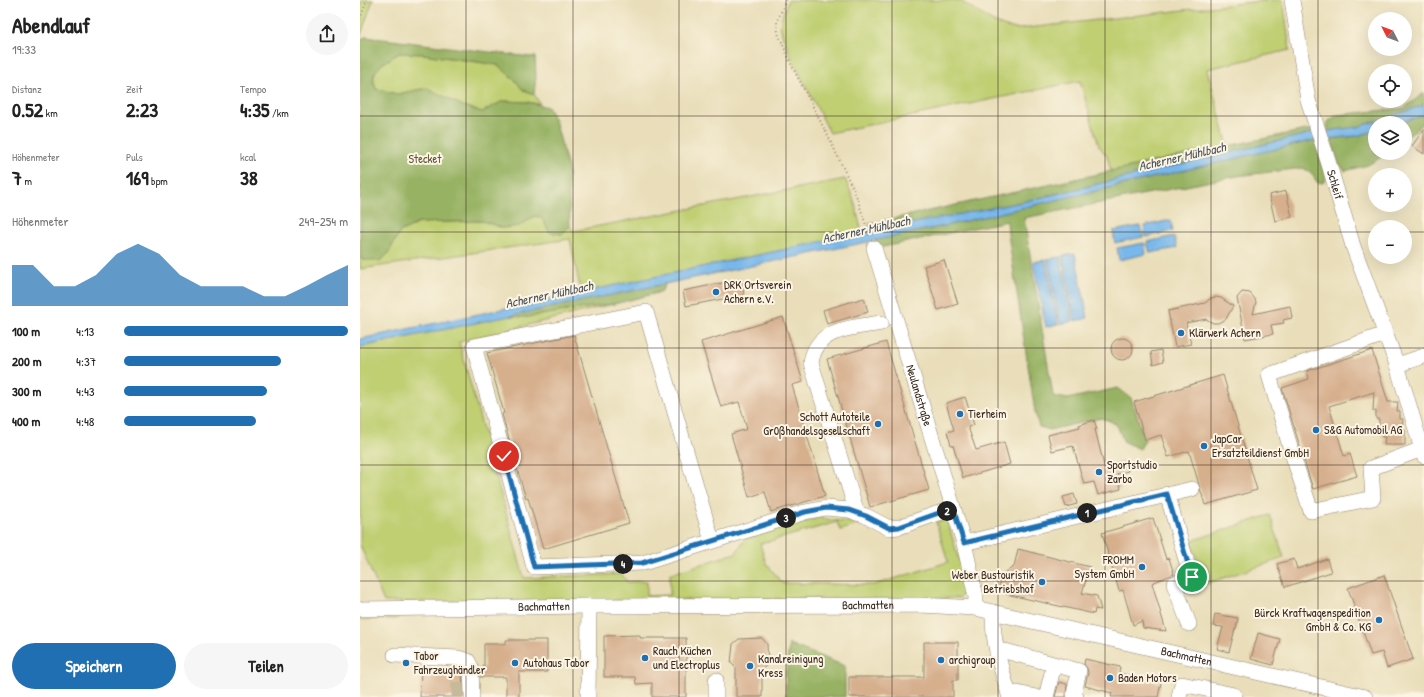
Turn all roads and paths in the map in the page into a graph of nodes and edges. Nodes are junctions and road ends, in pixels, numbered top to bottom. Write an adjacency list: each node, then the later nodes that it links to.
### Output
1 (367, 0): 4 (path)
2 (786, 0): 5 (path)
3 (1292, 0): 8 (street, Schleif)
4 (360, 19)
5 (865, 222)
6 (874, 248): 14 (street, Neulandstraße)
7 (881, 323): 15 (street)
8 (1385, 334): 10 (street, Schleif); 11 (street)
9 (1424, 356): 10 (street)
10 (1397, 365): 11 (street, Schleif)
11 (1423, 452)
12 (1192, 489): 13 (street)
13 (1167, 494): 17 (street); 22 (street)
14 (953, 508): 15 (street); 17 (street, Neulandstraße)
15 (857, 513): 16 (street)
16 (712, 541): 16 (street)
17 (964, 543): 19 (street, Neulandstraße)
18 (589, 606): 19 (street, Bachmatten); 20 (street, Bachmatten); 30 (street)
19 (975, 608): 21 (street, Bachmatten)
20 (360, 609)
21 (993, 612): 23 (street); 36 (street, Bachmatten)
22 (1189, 624)
23 (997, 654): 25 (street); 27 (street)
24 (395, 655): 29 (street)
25 (1054, 665): 33 (street); 34 (street)
26 (716, 680): 31 (street)
27 (1009, 696): 32 (street)
28 (1234, 696): 35 (street)
29 (472, 697)
30 (588, 697)
31 (716, 697)
32 (1036, 697)
33 (1046, 697)
34 (1076, 697)
35 (1179, 697)
36 (1365, 697)

